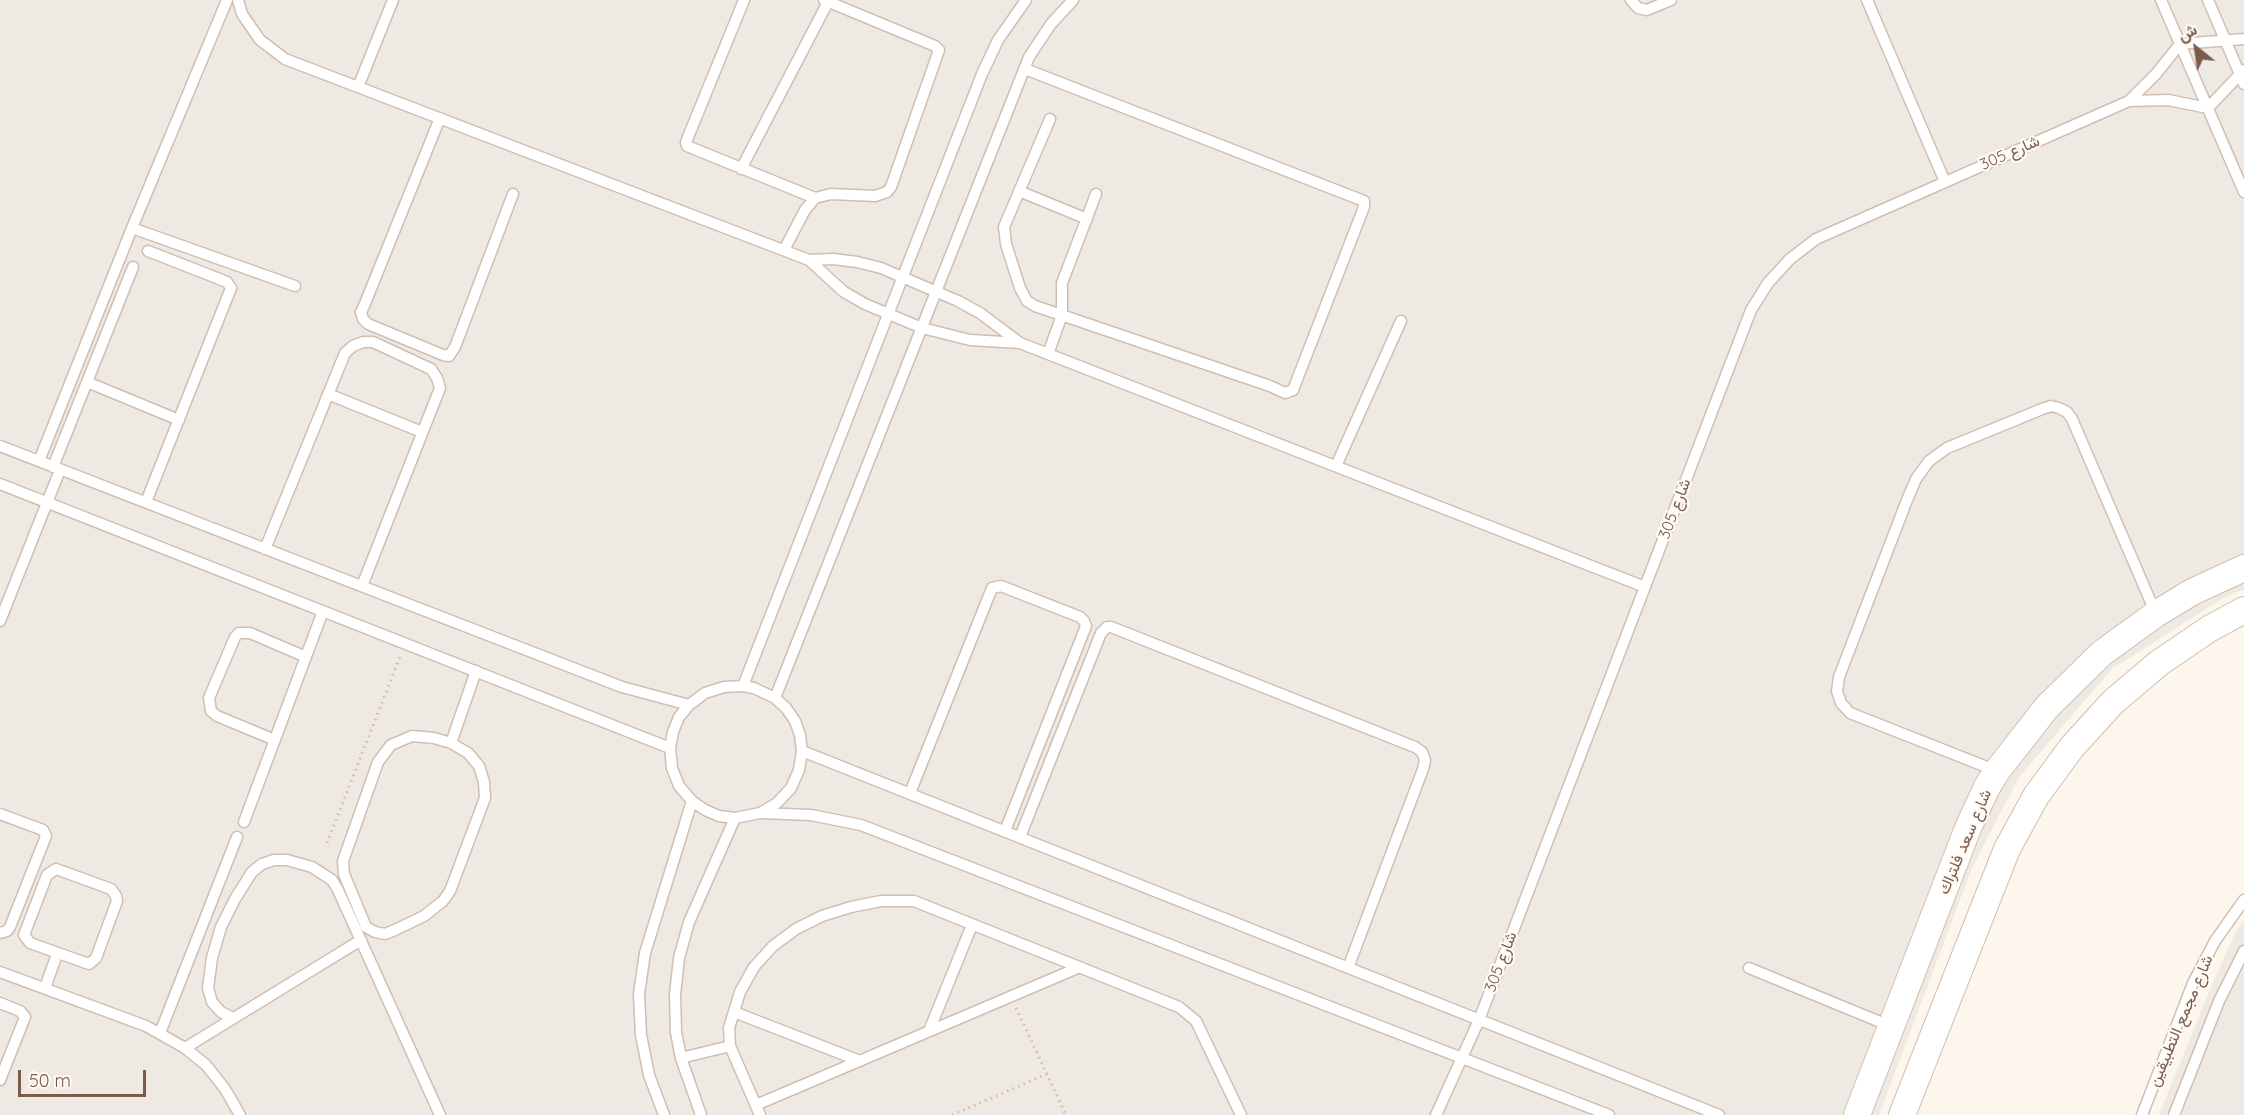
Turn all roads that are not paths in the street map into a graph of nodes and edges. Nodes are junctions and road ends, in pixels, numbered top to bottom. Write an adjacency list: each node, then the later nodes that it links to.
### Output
1 (227, 0): 31 (lane)
2 (238, 0): 18 (lane)
3 (393, 0): 18 (lane)
4 (744, 0): 23 (lane)
5 (1026, 0): 36 (lane)
6 (1073, 0): 16 (lane)
7 (1631, 0): 8 (lane)
8 (1671, 0)
9 (1867, 0): 24 (lane)
10 (2161, 0): 15 (lane)
11 (2208, 0): 14 (lane)
12 (826, 1): 23 (lane); 29 (lane)
13 (2244, 39): 14 (lane)
14 (2226, 41): 15 (lane); 17 (lane)
15 (2180, 44): 19 (lane, شارع 305); 20 (lane)
16 (1025, 69): 38 (lane); 40 (lane)
17 (2243, 76): 20 (lane)
18 (358, 87): 21 (lane)
19 (2129, 101): 20 (lane, شارع 305); 24 (lane, شارع 305)
20 (2208, 108): 26 (lane)
21 (440, 118): 27 (lane); 32 (lane)
22 (1050, 119): 25 (lane)
23 (741, 169): 29 (lane)
24 (1945, 182): 59 (lane, شارع 305)
25 (1019, 191): 30 (lane); 40 (lane)
26 (2244, 192)
27 (513, 194)
28 (1096, 194): 30 (lane)
29 (815, 198): 32 (lane)
30 (1087, 219): 40 (lane)
31 (132, 228): 37 (lane); 50 (lane)
32 (784, 250): 34 (lane)
33 (148, 251): 47 (lane)
34 (809, 260): 36 (lane); 39 (lane)
35 (133, 267): 45 (lane)
36 (903, 279): 38 (lane); 39 (lane)
37 (295, 286)
38 (936, 290): 42 (lane); 43 (lane)
39 (887, 314): 42 (lane); 67 (lane)
40 (1062, 315): 44 (lane)
41 (1401, 321): 51 (lane)
42 (922, 328): 43 (lane); 68 (lane)
43 (1020, 343): 44 (lane)
44 (1048, 354): 51 (lane)
45 (87, 382): 47 (lane); 52 (lane)
46 (328, 394): 48 (lane); 48 (lane); 56 (lane)
47 (179, 420): 55 (lane)
48 (422, 432): 58 (lane)
49 (0, 446): 50 (lane)
50 (39, 461): 52 (lane)
51 (1336, 466): 59 (lane)
52 (57, 468): 54 (lane); 55 (lane)
53 (0, 484): 54 (lane)
54 (47, 502): 60 (lane); 62 (lane)
55 (146, 502): 56 (lane)
56 (265, 549): 58 (lane)
57 (2244, 568): 63 (street, شارع سعد فلتراك)
58 (362, 586): 69 (lane)
59 (1645, 587): 98 (lane, شارع 305)
60 (4, 601): 64 (lane)
61 (2244, 610): 118 (street)
62 (323, 611): 65 (lane); 66 (lane)
63 (2156, 614): 74 (street, شارع سعد فلتراك); 74 (lane)
64 (0, 621)
65 (306, 657): 70 (lane); 70 (lane)
66 (476, 671): 71 (lane); 72 (lane)
67 (743, 686): 68 (lane); 69 (lane)
68 (775, 698): 73 (lane)
69 (690, 705): 72 (lane)
70 (275, 740): 80 (lane)
71 (451, 743): 71 (lane)
72 (670, 748): 76 (lane)
73 (802, 750): 75 (lane); 77 (lane)
74 (1997, 771): 99 (street, شارع سعد فلتراك)
75 (910, 793): 81 (lane); 81 (lane)
76 (692, 801): 79 (lane); 111 (lane)
77 (760, 813): 79 (lane); 105 (lane)
78 (0, 814): 86 (lane)
79 (735, 818): 104 (lane)
80 (244, 822)
81 (1005, 831): 83 (lane)
82 (237, 837): 101 (lane)
83 (1020, 837): 91 (lane); 91 (lane)
84 (2244, 900): 119 (lane, شارع مجمع التطبيقين)
85 (972, 925): 90 (lane); 96 (lane); 100 (lane)
86 (0, 933)
87 (361, 940): 97 (lane); 97 (lane); 110 (lane)
88 (2244, 951): 120 (lane, شارع مجمع التطبيقين)
89 (57, 954): 89 (lane); 94 (lane)
90 (1080, 967): 100 (lane); 113 (lane)
91 (1348, 968): 98 (lane)
92 (1749, 968): 99 (lane)
93 (0, 972): 94 (lane)
94 (45, 988): 101 (lane)
95 (0, 1003): 107 (lane)
96 (734, 1012): 102 (lane); 106 (lane)
97 (233, 1018): 103 (lane)
98 (1479, 1020): 105 (lane, شارع 305); 116 (lane)
99 (1891, 1026): 117 (street, شارع سعد فلتراك)
100 (930, 1031): 106 (lane)
101 (160, 1033): 103 (lane)
102 (730, 1046): 104 (lane); 108 (lane)
103 (185, 1048): 109 (lane)
104 (681, 1058): 112 (lane)
105 (1462, 1059): 114 (lane, شارع 305); 115 (lane)
106 (860, 1061): 108 (lane)
107 (0, 1080)
108 (758, 1110)
109 (240, 1115)
110 (440, 1115)
111 (664, 1115)
112 (701, 1115)
113 (1241, 1115)
114 (1436, 1115)
115 (1609, 1115)
116 (1719, 1115)
117 (1857, 1115)
118 (1902, 1115)
119 (2142, 1115)
120 (2174, 1115)

